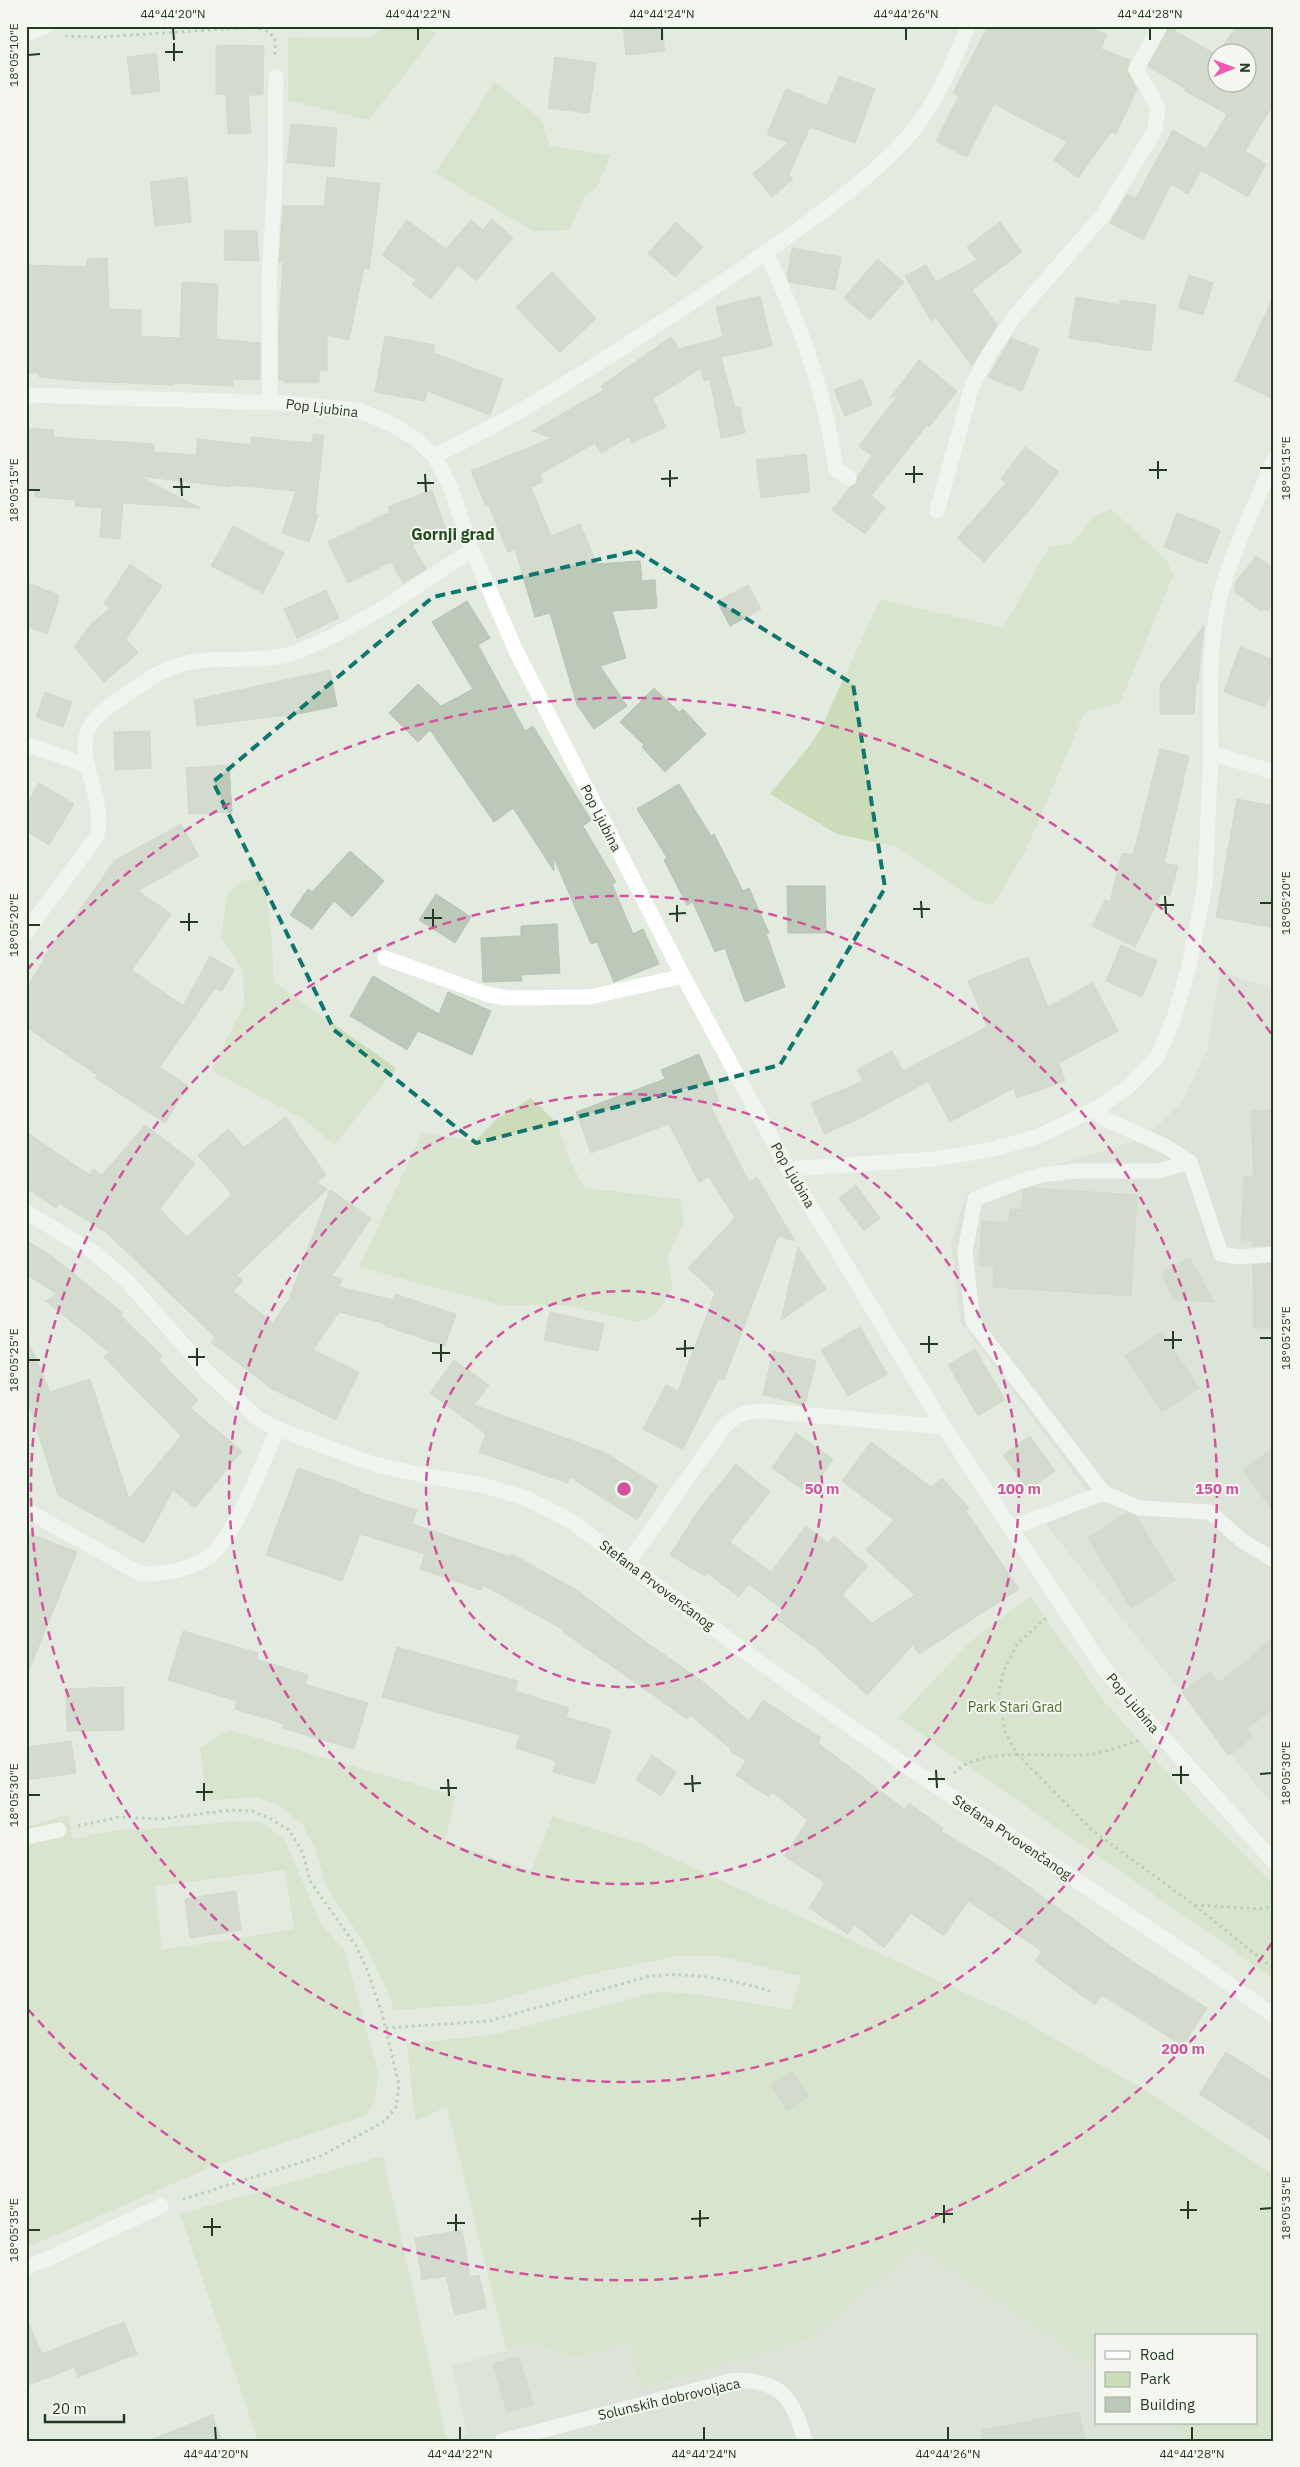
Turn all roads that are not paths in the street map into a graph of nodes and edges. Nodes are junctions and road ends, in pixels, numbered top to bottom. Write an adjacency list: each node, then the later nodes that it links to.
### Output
1 (968, 26): 6 (street)
2 (1160, 26): 12 (street)
3 (45, 27): 4 (street)
4 (26, 34)
5 (276, 77): 8 (street)
6 (766, 253): 9 (street); 11 (street)
7 (26, 395): 8 (street, Pop Ljubina)
8 (270, 402): 9 (street, Pop Ljubina)
9 (434, 456): 13 (street, Pop Ljubina)
10 (1274, 459): 15 (street)
11 (849, 478)
12 (937, 510)
13 (472, 550): 16 (street); 20 (street, Pop Ljubina)
14 (26, 744): 16 (street)
15 (1211, 753): 17 (street); 21 (street)
16 (88, 765): 18 (street)
17 (1274, 772)
18 (26, 932)
19 (385, 958): 20 (street)
20 (683, 976): 23 (street, Pop Ljubina)
21 (1097, 1108): 22 (street); 23 (street)
22 (1190, 1162): 25 (street); 28 (street)
23 (788, 1168): 26 (street, Pop Ljubina)
24 (26, 1212): 27 (street, Stefana Prvovenčanog)
25 (1274, 1254)
26 (944, 1427): 30 (street, Pop Ljubina); 32 (street)
27 (278, 1429): 29 (street); 32 (street, Stefana Prvovenčanog)
28 (1104, 1493): 30 (street); 31 (street)
29 (26, 1510)
30 (1011, 1528): 35 (street, Pop Ljubina)
31 (1274, 1560)
32 (628, 1563): 36 (street, Stefana Prvovenčanog)
33 (60, 1830): 34 (street)
34 (26, 1837)
35 (1274, 1862)
36 (1274, 2016)
37 (161, 2206): 38 (street)
38 (26, 2267)
39 (502, 2441): 40 (street, Solunskih dobrovoljaca)
40 (805, 2441)

